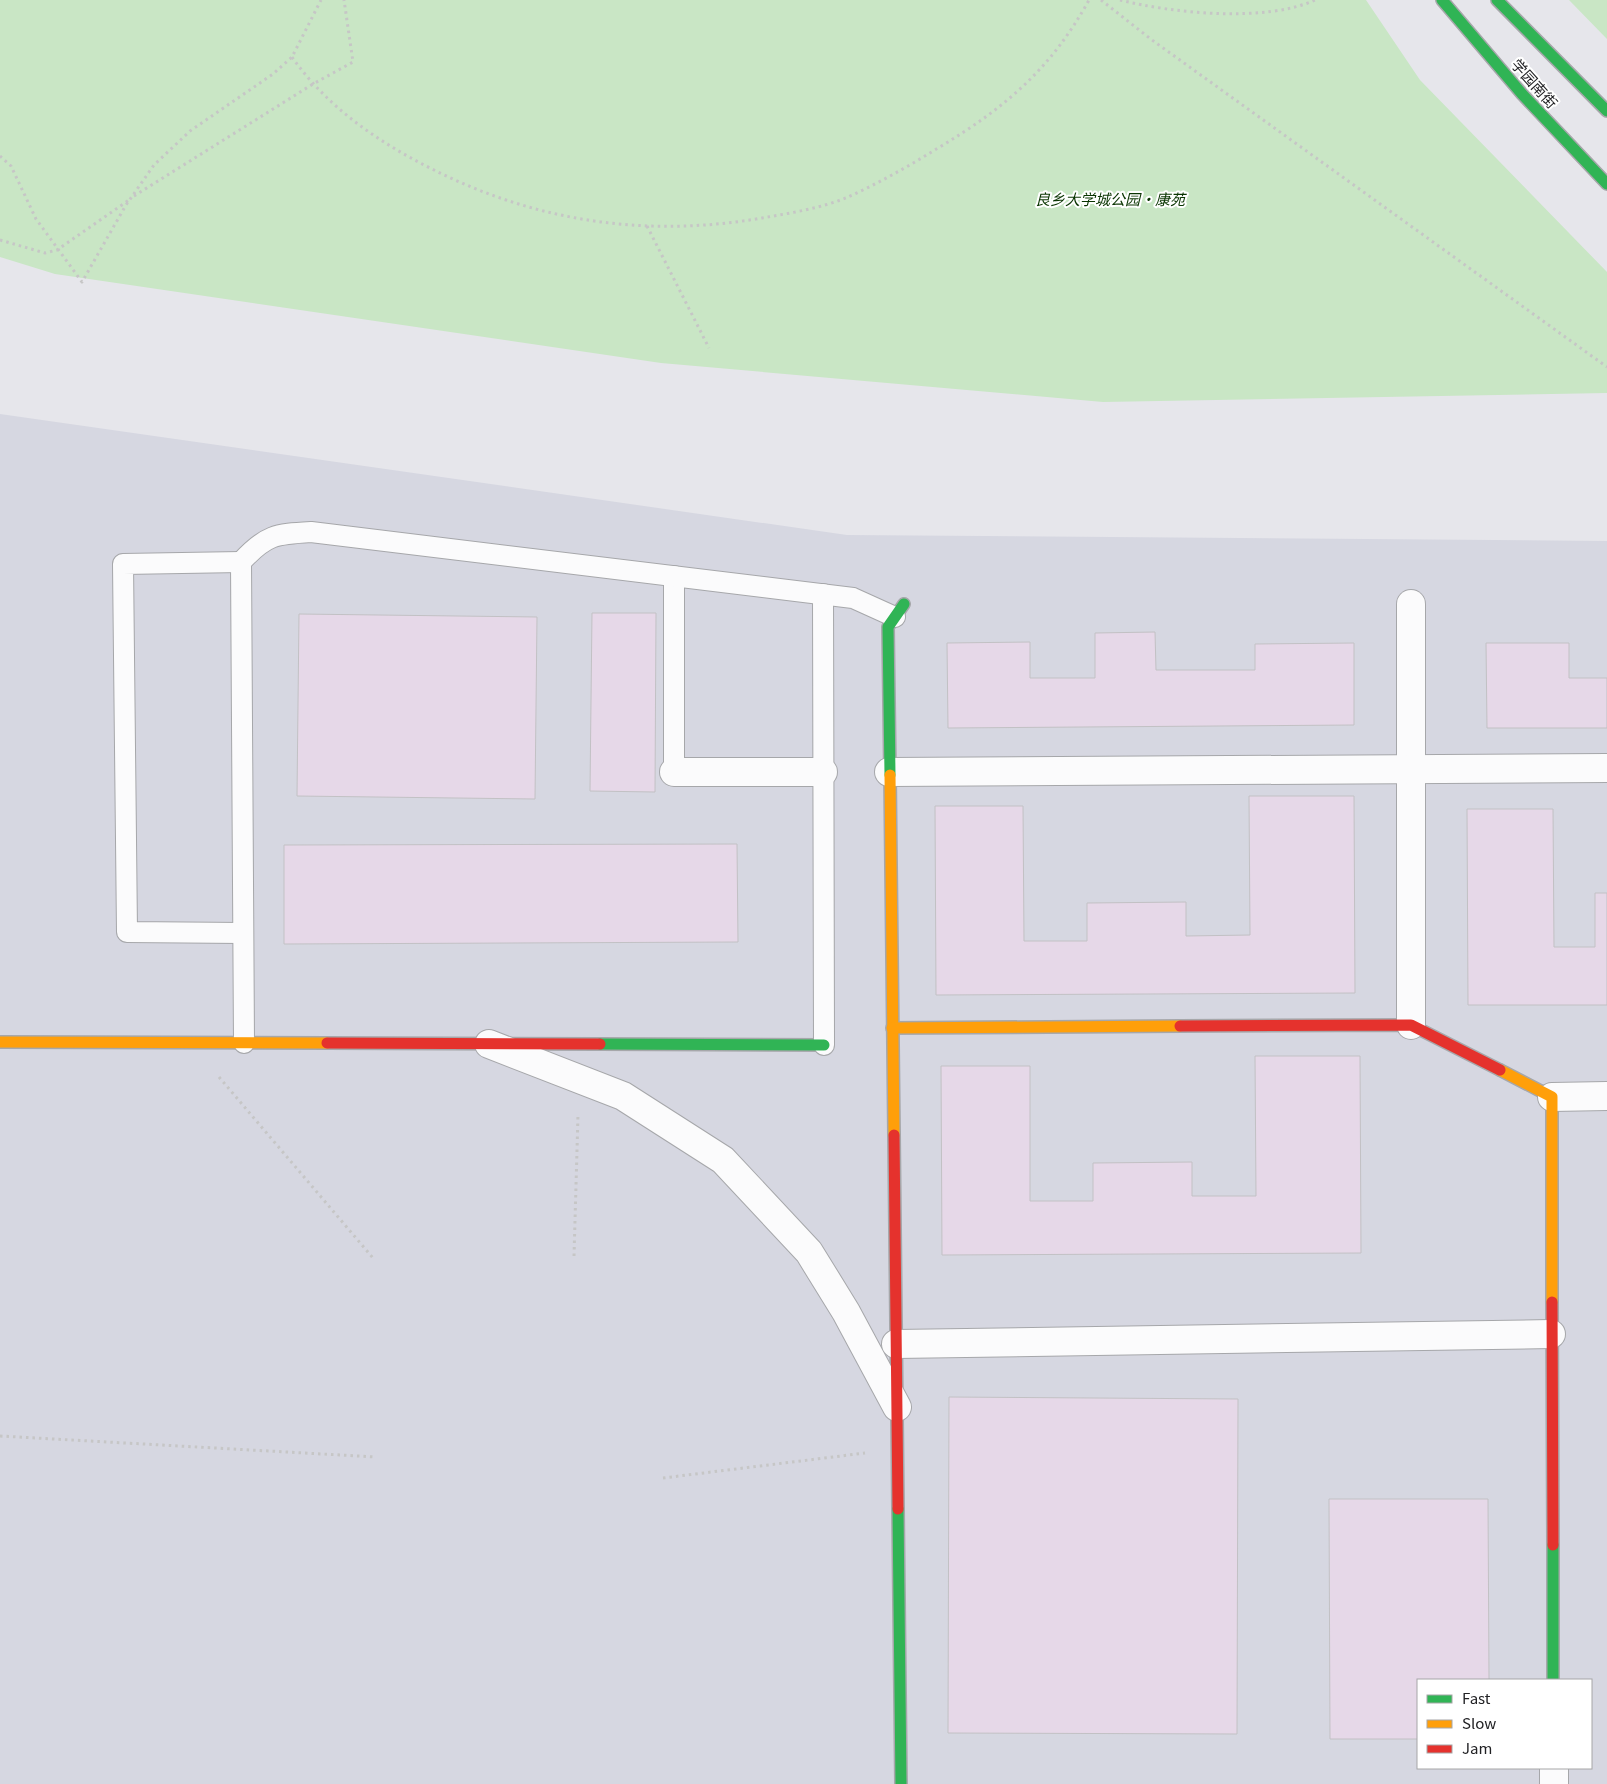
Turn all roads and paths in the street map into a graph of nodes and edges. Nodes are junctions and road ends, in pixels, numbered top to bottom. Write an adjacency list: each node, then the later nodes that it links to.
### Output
1 (321, 0): 9 (path)
2 (344, 0): 10 (path)
3 (1089, 0): 15 (path)
4 (1101, 0): 19 (path)
5 (1120, 0): 6 (path)
6 (1315, 0)
7 (1442, 0): 13 (street, 学园南街)
8 (1496, 0): 11 (street, 学园南街)
9 (292, 57): 10 (path); 14 (path)
10 (313, 84): 14 (path); 15 (path)
11 (1607, 111)
12 (0, 156): 17 (path)
13 (1607, 184)
14 (131, 198): 17 (path); 17 (path)
15 (647, 226): 18 (path)
16 (0, 240): 17 (path)
17 (57, 250)
18 (709, 348)
19 (1607, 367)
20 (241, 562): 21 (lane); 30 (lane); 30 (lane)
21 (674, 576): 22 (lane); 27 (lane)
22 (823, 594): 24 (lane); 28 (lane)
23 (1411, 604): 26 (street)
24 (899, 610): 29 (street)
25 (1607, 768): 26 (street)
26 (1411, 770): 29 (street); 31 (street)
27 (674, 772): 28 (street)
28 (823, 772): 37 (lane)
29 (889, 772): 32 (street)
30 (242, 933): 35 (lane)
31 (1411, 1025): 32 (street); 40 (street)
32 (892, 1028): 44 (street)
33 (0, 1042): 34 (street)
34 (190, 1042): 35 (street); 42 (path)
35 (244, 1043): 36 (street)
36 (488, 1044): 37 (street); 38 (street)
37 (824, 1045)
38 (578, 1079): 41 (path); 45 (street)
39 (1607, 1096): 40 (street)
40 (1552, 1097): 43 (street)
41 (574, 1256)
42 (373, 1258)
43 (1552, 1334): 44 (street); 50 (street)
44 (896, 1344): 45 (street)
45 (897, 1407): 47 (street)
46 (0, 1436): 48 (path)
47 (898, 1450): 49 (path); 52 (street)
48 (376, 1458)
49 (663, 1478)
50 (1553, 1679)
51 (1554, 1769): 53 (street)
52 (901, 1784)
53 (1554, 1784)

